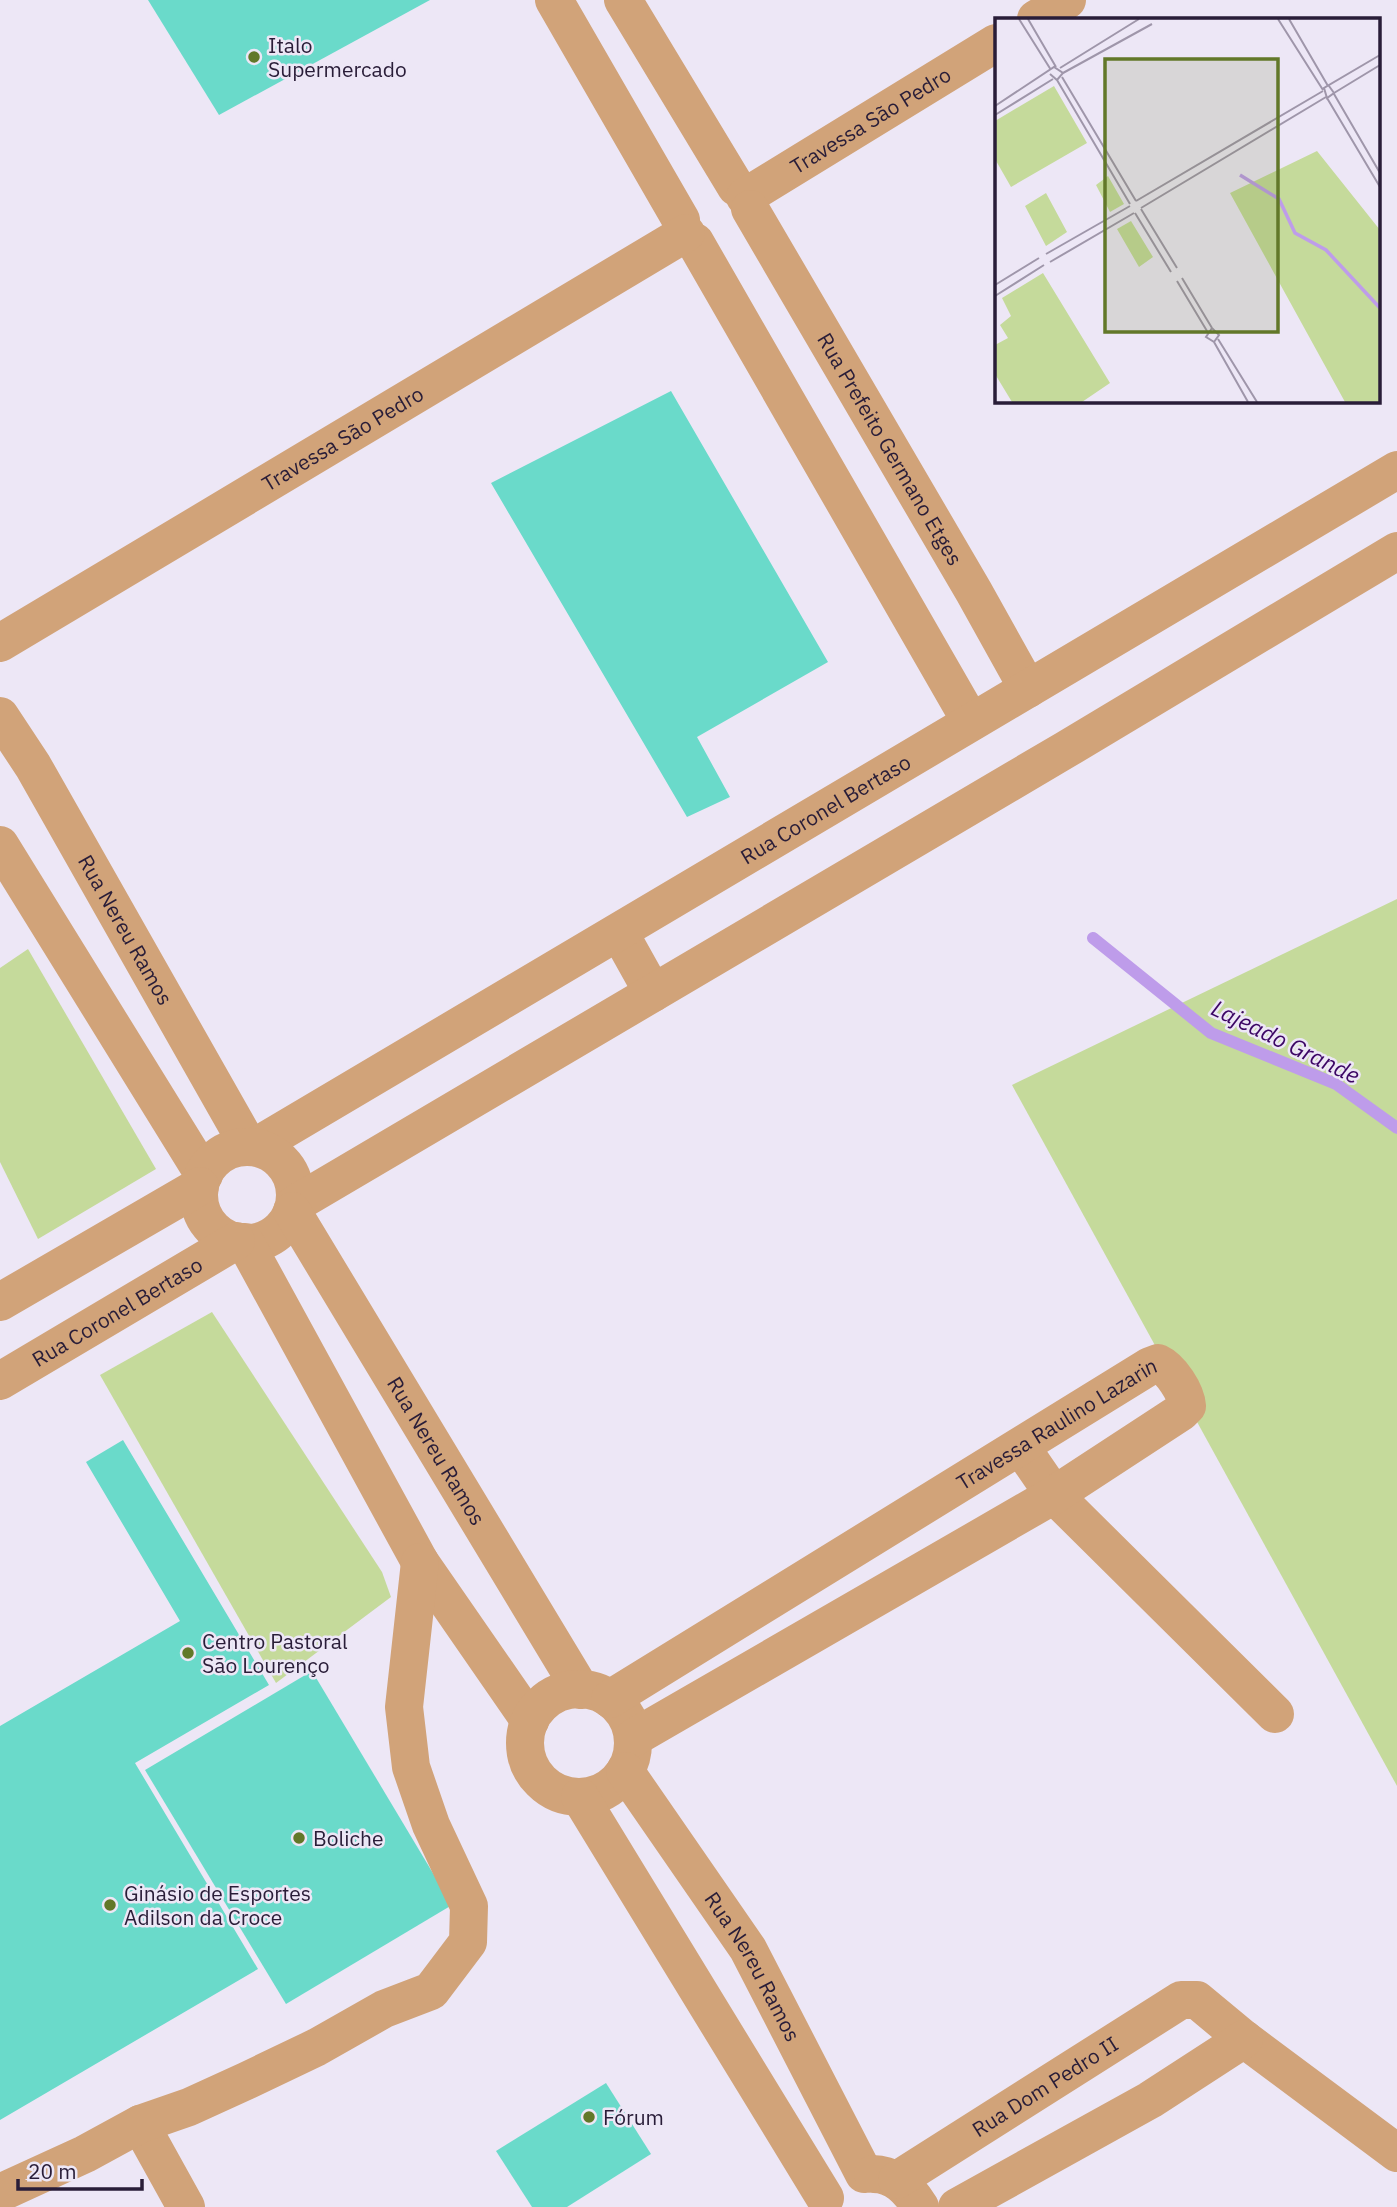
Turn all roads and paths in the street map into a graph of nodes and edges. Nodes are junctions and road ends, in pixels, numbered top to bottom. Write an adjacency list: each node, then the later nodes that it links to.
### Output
1 (554, 0): 7 (street)
2 (623, 0): 6 (street, Rua Prefeito Germano Etges)
3 (1067, 0): 4 (street)
4 (1038, 18)
5 (995, 44): 6 (street, Travessa São Pedro)
6 (744, 198): 7 (street); 7 (street); 11 (street, Rua Prefeito Germano Etges)
7 (687, 232): 10 (street, Travessa São Pedro); 13 (street)
8 (1397, 470): 11 (street, Rua Coronel Bertaso)
9 (1397, 551): 16 (street)
10 (0, 643)
11 (1028, 689): 13 (street, Rua Coronel Bertaso)
12 (0, 716): 17 (street, Rua Nereu Ramos)
13 (971, 722): 15 (street, Rua Coronel Bertaso)
14 (0, 845): 18 (street)
15 (619, 932): 16 (street); 17 (street, Rua Coronel Bertaso)
16 (653, 993): 19 (street)
17 (252, 1147): 18 (street); 19 (street)
18 (202, 1180): 20 (street); 21 (street)
19 (293, 1208): 20 (street); 26 (street, Rua Nereu Ramos)
20 (241, 1242): 22 (street, Rua Coronel Bertaso); 25 (street)
21 (0, 1302)
22 (0, 1381)
23 (1021, 1447): 24 (street); 24 (street, Travessa Raulino Lazarin); 26 (street, Travessa Raulino Lazarin)
24 (1054, 1495): 27 (street); 29 (street, Travessa Raulino Lazarin)
25 (419, 1562): 28 (street); 32 (street)
26 (595, 1694): 28 (street); 29 (street)
27 (1275, 1714)
28 (530, 1721): 30 (street)
29 (629, 1755): 30 (street); 34 (street, Rua Nereu Ramos)
30 (580, 1797): 36 (street)
31 (1244, 2039): 33 (street); 34 (street, Rua Dom Pedro II); 38 (street)
32 (140, 2124): 35 (street); 37 (street)
33 (1397, 2153)
34 (893, 2187): 36 (street, Rua Dom Pedro II)
35 (0, 2193)
36 (822, 2202)
37 (186, 2207)
38 (957, 2207)

